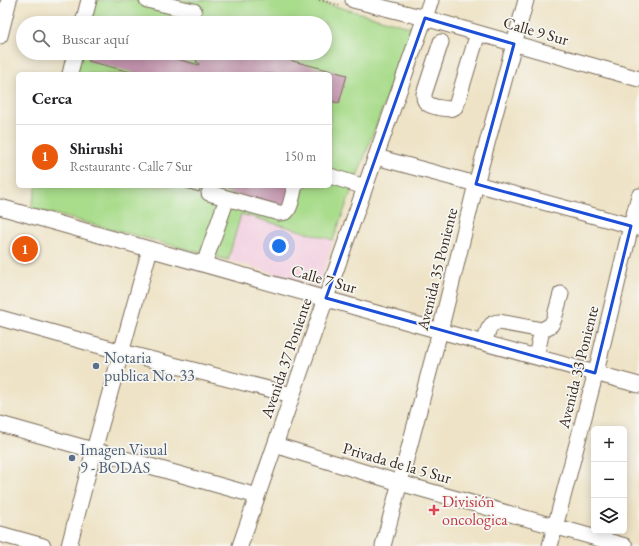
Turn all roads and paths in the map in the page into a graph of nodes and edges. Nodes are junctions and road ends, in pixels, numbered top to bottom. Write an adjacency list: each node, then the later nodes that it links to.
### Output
1 (89, 0): 9 (street)
2 (147, 0): 6 (street)
3 (353, 0): 10 (street, Calle 9 Sur)
4 (431, 0): 10 (street, Avenida 37 Poniente)
5 (526, 0): 14 (street, Avenida 35 Poniente)
6 (175, 4): 8 (street)
7 (5, 5): 12 (street)
8 (194, 11)
9 (85, 16)
10 (425, 18): 11 (street, Calle 9 Sur); 18 (street, Avenida 37 Poniente)
11 (478, 33): 13 (street); 14 (street, Calle 9 Sur)
12 (0, 36)
13 (441, 42)
14 (514, 44): 17 (street, Calle 9 Sur); 20 (street, Avenida 35 Poniente)
15 (74, 60): 16 (street)
16 (71, 72)
17 (639, 79)
18 (376, 157): 20 (street); 21 (street, Avenida 37 Poniente)
19 (332, 177): 21 (street)
20 (476, 184): 27 (street); 34 (street, Avenida 35 Poniente)
21 (365, 187): 31 (street, Avenida 37 Poniente)
22 (294, 188): 23 (street)
23 (209, 193)
24 (639, 196): 27 (street, Avenida 33 Poniente)
25 (0, 207): 28 (street, Calle 7 Sur)
26 (224, 207): 29 (street)
27 (635, 227): 38 (street, Avenida 33 Poniente)
28 (150, 249): 29 (street, Calle 7 Sur); 36 (street)
29 (204, 264): 31 (street, Calle 7 Sur)
30 (561, 294): 33 (street)
31 (326, 298): 34 (street, Calle 7 Sur); 40 (street, Avenida 37 Poniente)
32 (0, 318): 36 (street)
33 (542, 330): 35 (street); 37 (street)
34 (440, 331): 35 (street, Calle 7 Sur); 44 (street, Avenida 35 Poniente)
35 (485, 343): 37 (street, Calle 7 Sur)
36 (122, 352): 40 (street); 43 (street)
37 (536, 357): 38 (street, Calle 7 Sur)
38 (595, 373): 39 (street, Calle 7 Sur); 46 (street, Avenida 33 Poniente)
39 (639, 384)
40 (292, 395): 42 (street, Avenida 37 Poniente)
41 (0, 424): 43 (street)
42 (275, 445): 44 (street, Privada de la 5 Sur); 45 (street, Avenida 37 Poniente)
43 (94, 450): 45 (street); 49 (street)
44 (400, 483): 46 (street, Privada de la 5 Sur); 51 (street, Avenida 35 Poniente)
45 (257, 496): 50 (street, Avenida 37 Poniente)
46 (555, 527): 52 (street, Avenida 33 Poniente); 53 (street, Privada de la 5 Sur)
47 (0, 534): 48 (street)
48 (43, 546)
49 (70, 546)
50 (240, 546)
51 (383, 546)
52 (550, 546)
53 (625, 546)

